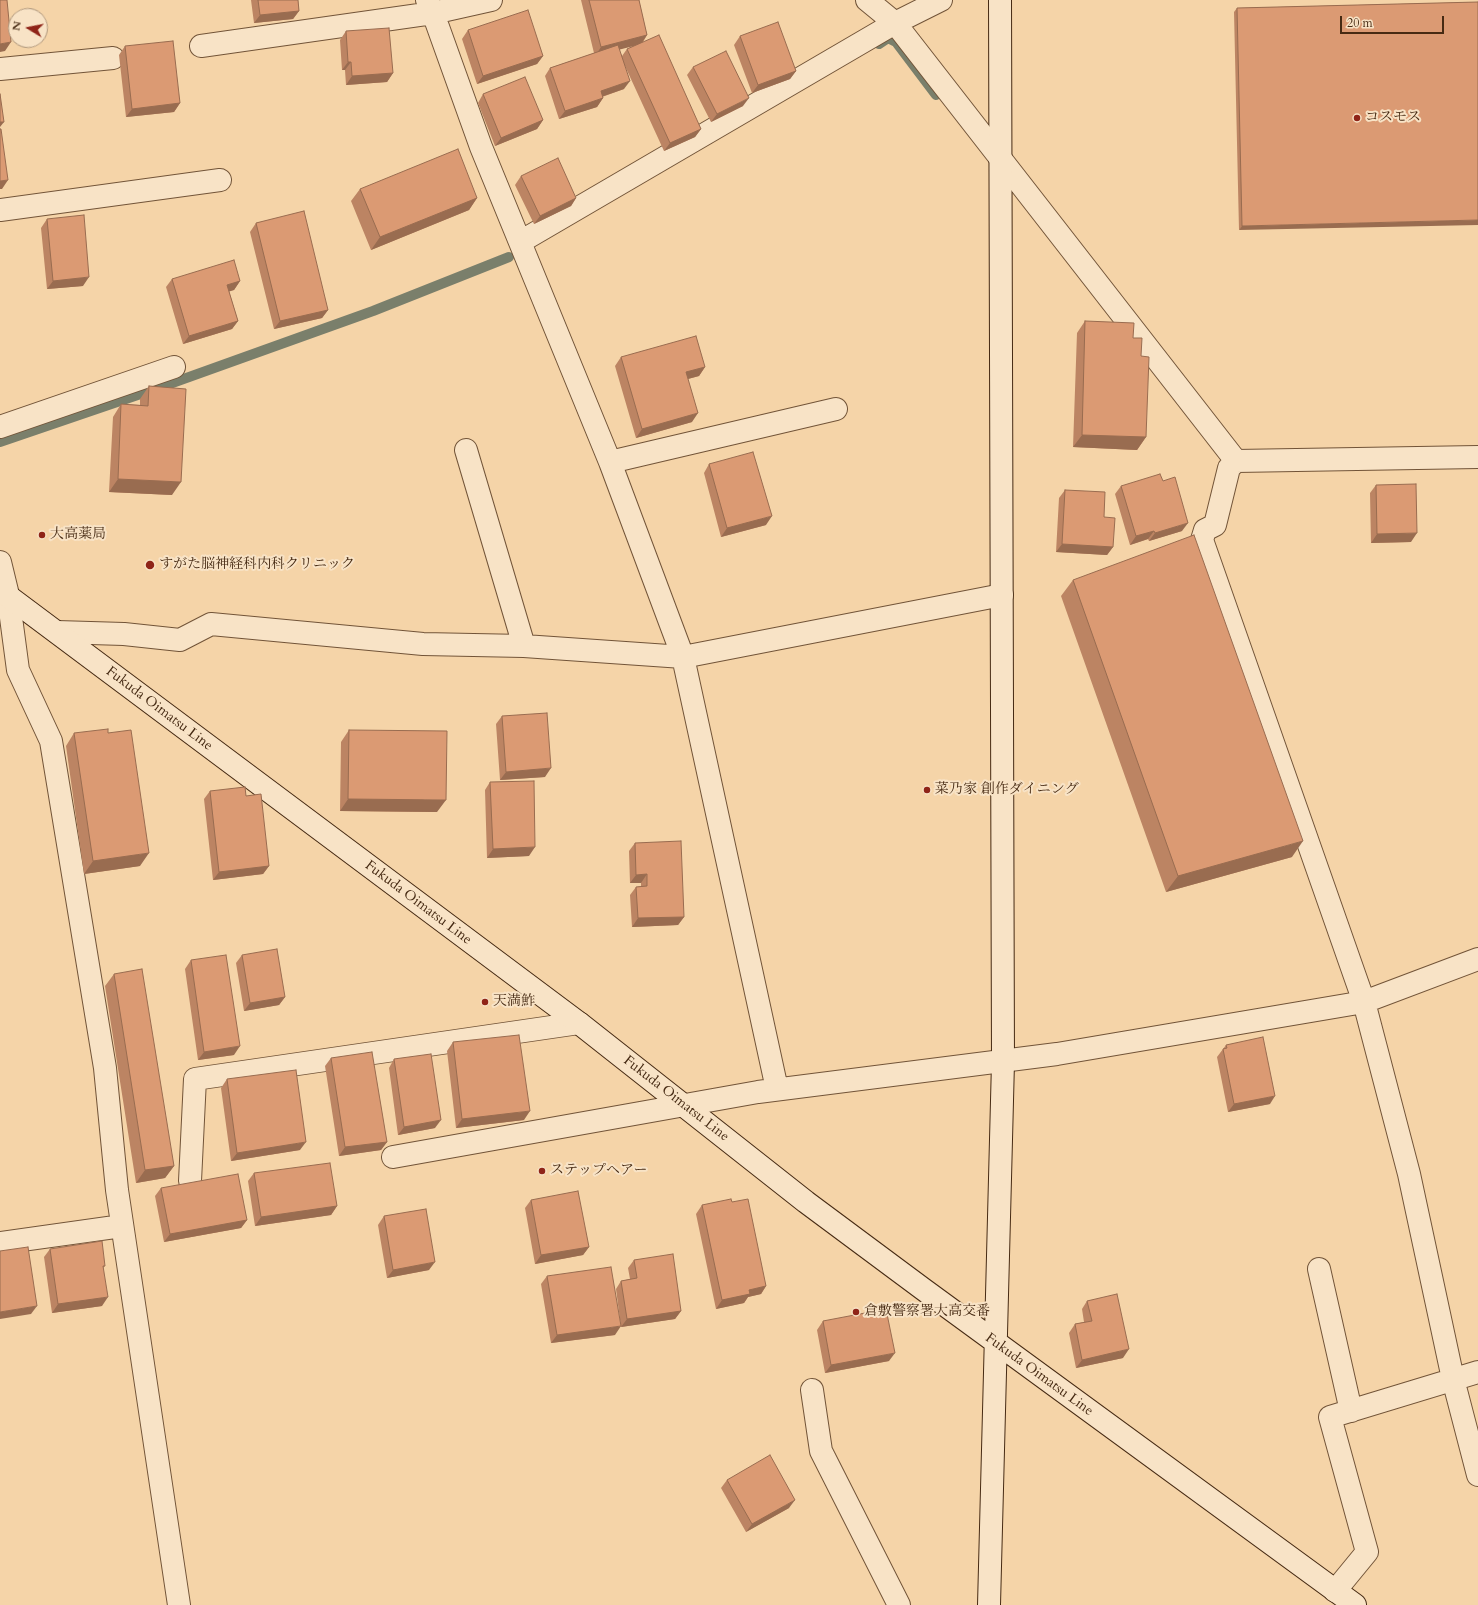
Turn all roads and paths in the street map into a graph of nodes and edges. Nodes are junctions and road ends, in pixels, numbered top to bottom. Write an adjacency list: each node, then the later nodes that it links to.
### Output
1 (491, 0): 5 (street)
2 (867, 0): 6 (street)
3 (941, 0): 6 (street)
4 (1000, 0): 10 (street)
5 (430, 6): 7 (street); 13 (street)
6 (895, 23): 10 (street); 13 (street)
7 (201, 46)
8 (113, 58): 9 (street)
9 (0, 69)
10 (999, 158): 19 (street); 23 (street)
11 (220, 180): 12 (street)
12 (0, 210)
13 (520, 242): 20 (street)
14 (174, 367): 16 (street)
15 (836, 408): 20 (street)
16 (0, 427)
17 (466, 450): 25 (street)
18 (1478, 457): 19 (street)
19 (1236, 461): 28 (street)
20 (610, 462): 26 (street)
21 (0, 562): 22 (street)
22 (4, 593): 24 (street, Fukuda Oimatsu Line); 35 (street)
23 (1002, 594): 26 (street); 30 (street)
24 (57, 632): 25 (street); 29 (street, Fukuda Oimatsu Line)
25 (524, 646): 26 (street)
26 (683, 657): 31 (street)
27 (1478, 959): 28 (street)
28 (1364, 1002): 30 (street); 40 (street)
29 (579, 1023): 32 (street, Fukuda Oimatsu Line); 34 (street)
30 (1003, 1062): 31 (street); 38 (street)
31 (777, 1089): 32 (street)
32 (684, 1106): 33 (street); 38 (street, Fukuda Oimatsu Line)
33 (393, 1157)
34 (190, 1182)
35 (122, 1226): 36 (street); 45 (street)
36 (0, 1243)
37 (1319, 1270): 42 (street)
38 (996, 1343): 44 (street, Fukuda Oimatsu Line); 47 (street)
39 (1478, 1372): 40 (street)
40 (1453, 1379): 42 (street); 43 (street)
41 (812, 1390): 46 (street)
42 (1351, 1411): 44 (street)
43 (1478, 1475)
44 (1336, 1591): 48 (street, Fukuda Oimatsu Line)
45 (179, 1605)
46 (899, 1605)
47 (990, 1605)
48 (1355, 1605)

